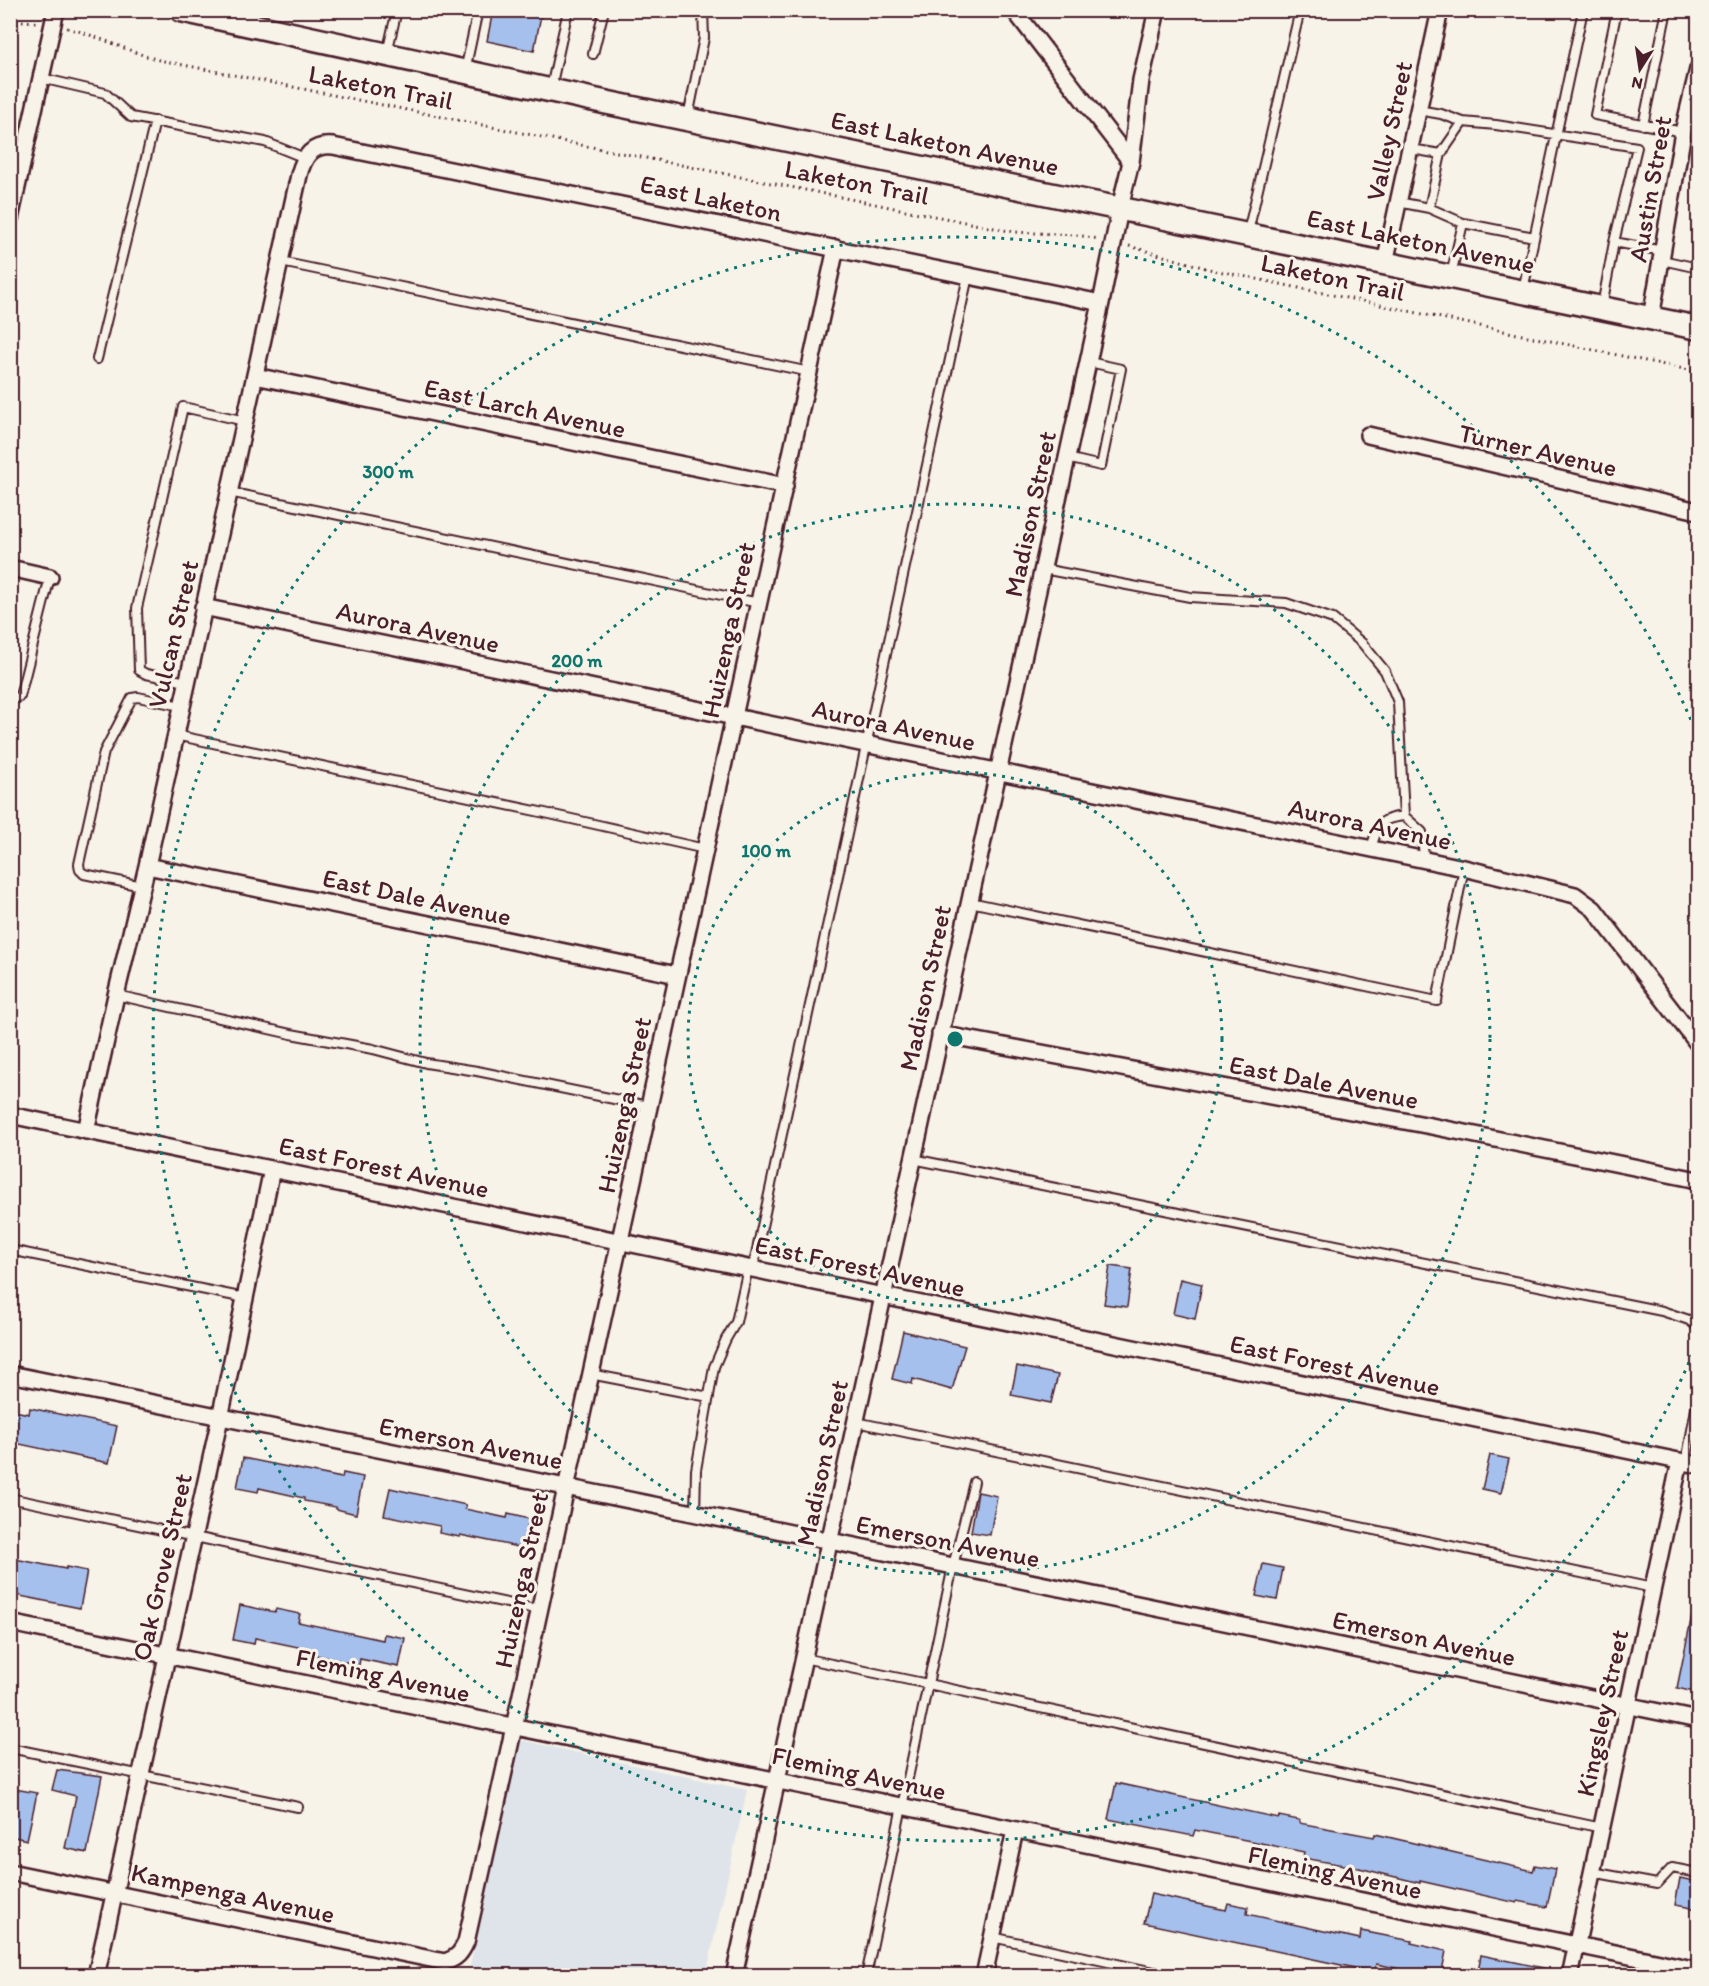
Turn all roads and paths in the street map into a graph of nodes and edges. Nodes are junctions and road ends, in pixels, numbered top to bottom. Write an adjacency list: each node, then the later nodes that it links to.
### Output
1 (181, 10): 17 (main road, East Laketon Avenue)
2 (397, 10): 17 (lane)
3 (478, 10): 19 (lane)
4 (568, 10): 21 (lane)
5 (604, 10): 16 (lane)
6 (703, 10): 24 (lane)
7 (1014, 10): 33 (street)
8 (1157, 10): 33 (street, Madison Street)
9 (1299, 10): 40 (lane)
10 (1440, 10): 22 (street, Valley Street)
11 (1583, 10): 29 (lane)
12 (1617, 10): 27 (lane)
13 (1667, 10): 27 (lane)
14 (54, 17): 15 (path, Laketon Trail); 20 (street); 42 (path, Laketon Trail)
15 (10, 20)
16 (593, 54)
17 (387, 55): 19 (main road, East Laketon Avenue)
18 (1698, 69): 23 (street, Austin Street)
19 (465, 71): 21 (main road, East Laketon Avenue)
20 (41, 78): 25 (lane); 34 (street)
21 (550, 90): 24 (main road, East Laketon Avenue)
22 (1418, 110): 26 (lane); 30 (street, Valley Street)
23 (1693, 114): 28 (street, Austin Street)
24 (688, 119): 37 (main road, East Laketon Avenue)
25 (155, 121): 31 (lane); 56 (lane)
26 (1463, 122): 29 (lane); 32 (lane)
27 (1643, 125): 28 (lane)
28 (1683, 132): 45 (street, Austin Street)
29 (1558, 134): 41 (lane); 43 (lane)
30 (1411, 149): 32 (lane); 35 (street, Valley Street)
31 (308, 154): 44 (street, East Laketon); 46 (street, Vulcan Street)
32 (1441, 154): 36 (lane)
33 (1131, 162): 37 (street, Madison Street)
34 (15, 174): 38 (street)
35 (1398, 202): 36 (lane); 47 (street, Valley Street)
36 (1429, 208): 39 (lane)
37 (1121, 209): 40 (main road, East Laketon Avenue); 42 (street, Madison Street)
38 (10, 219)
39 (1463, 223): 41 (lane); 50 (lane)
40 (1248, 233): 47 (main road, East Laketon Avenue)
41 (1534, 237): 51 (lane)
42 (1114, 242): 52 (street, Madison Street); 59 (path, Laketon Trail)
43 (1614, 242): 45 (lane); 53 (lane)
44 (836, 248): 49 (street, East Laketon); 58 (street, Huizenga Street)
45 (1663, 255): 48 (lane); 54 (street, Austin Street)
46 (280, 262): 58 (lane); 60 (street, Vulcan Street)
47 (1385, 263): 50 (main road, East Laketon Avenue)
48 (1698, 268)
49 (968, 276): 52 (street, East Laketon); 77 (lane)
50 (1451, 276): 51 (main road, East Laketon Avenue)
51 (1522, 291): 53 (main road, East Laketon Avenue)
52 (1101, 303): 57 (street, Madison Street)
53 (1602, 308): 54 (main road, East Laketon Avenue)
54 (1651, 318): 55 (main road, East Laketon Avenue)
55 (1698, 328)
56 (97, 359)
57 (1089, 362): 63 (street, Madison Street); 63 (lane)
58 (810, 372): 64 (street, Huizenga Street)
59 (1698, 372)
60 (255, 376): 61 (street, Vulcan Street); 64 (street, East Larch Avenue)
61 (245, 421): 65 (street, Vulcan Street); 72 (lane)
62 (1368, 435): 66 (street, Turner Avenue)
63 (1067, 458): 68 (street, Madison Street)
64 (785, 486): 70 (street, Huizenga Street)
65 (229, 492): 70 (lane); 71 (street, Vulcan Street)
66 (1698, 511)
67 (10, 568): 69 (street)
68 (1043, 569): 78 (street, Madison Street); 79 (lane)
69 (50, 577): 73 (lane)
70 (759, 603): 75 (street, Huizenga Street)
71 (203, 607): 72 (street, Vulcan Street); 75 (street, Aurora Avenue)
72 (187, 682): 74 (street, Vulcan Street)
73 (10, 700)
74 (181, 706): 76 (street, Vulcan Street); 85 (lane)
75 (734, 717): 77 (street, Aurora Avenue); 81 (street, Huizenga Street)
76 (175, 735): 81 (lane); 83 (street, Vulcan Street)
77 (865, 744): 78 (street, Aurora Avenue); 99 (lane)
78 (998, 771): 80 (street, Aurora Avenue); 86 (street, Madison Street)
79 (1404, 816): 80 (lane); 82 (lane)
80 (1371, 848): 82 (street, Aurora Avenue)
81 (705, 849): 87 (street, Huizenga Street)
82 (1424, 860): 84 (street, Aurora Avenue)
83 (147, 866): 85 (street, Vulcan Street); 87 (street, East Dale Avenue)
84 (1464, 868): 86 (lane); 90 (street, Aurora Avenue)
85 (142, 886): 88 (street, Vulcan Street)
86 (969, 902): 89 (street, Madison Street)
87 (676, 975): 91 (street, Huizenga Street)
88 (116, 995): 91 (lane); 93 (street, Vulcan Street)
89 (940, 1034): 94 (street, Madison Street); 96 (street, East Dale Avenue)
90 (1698, 1044)
91 (648, 1106): 97 (street, Huizenga Street)
92 (10, 1115): 93 (street, East Forest Avenue)
93 (86, 1131): 95 (street, East Forest Avenue)
94 (913, 1159): 100 (street, Madison Street); 102 (lane)
95 (272, 1169): 97 (street, East Forest Avenue); 101 (street, Oak Grove Street)
96 (1698, 1180)
97 (619, 1241): 99 (street, East Forest Avenue); 104 (street, Huizenga Street)
98 (10, 1250): 101 (lane)
99 (751, 1268): 100 (street, East Forest Avenue); 105 (lane)
100 (883, 1295): 108 (street, Madison Street); 109 (street, East Forest Avenue)
101 (245, 1299): 107 (street, Oak Grove Street)
102 (1698, 1327)
103 (10, 1374): 107 (street, Emerson Avenue)
104 (590, 1374): 105 (lane); 111 (street, Huizenga Street)
105 (708, 1397): 113 (lane)
106 (1698, 1398): 109 (lane)
107 (220, 1418): 111 (street, Emerson Avenue); 114 (street, Oak Grove Street)
108 (856, 1422): 115 (street, Madison Street); 117 (lane)
109 (1688, 1463): 117 (street, Kingsley Street)
110 (974, 1482): 116 (lane)
111 (566, 1487): 113 (street, Emerson Avenue); 118 (street, Huizenga Street)
112 (10, 1498): 114 (lane)
113 (695, 1514): 115 (street, Emerson Avenue)
114 (193, 1538): 118 (lane); 120 (street, Oak Grove Street)
115 (830, 1541): 116 (street, Emerson Avenue); 121 (street, Madison Street)
116 (953, 1566): 122 (lane); 123 (street, Emerson Avenue)
117 (1653, 1588): 123 (street, Kingsley Street)
118 (540, 1610): 125 (street, Huizenga Street)
119 (10, 1623): 120 (street, Fleming Avenue)
120 (167, 1655): 125 (street, Fleming Avenue); 127 (street, Oak Grove Street)
121 (803, 1658): 122 (lane); 128 (street, Madison Street)
122 (928, 1684): 129 (lane); 131 (lane)
123 (1629, 1705): 124 (street, Emerson Avenue); 131 (street, Kingsley Street)
124 (1698, 1720)
125 (514, 1726): 128 (street, Fleming Avenue); 139 (street, Huizenga Street)
126 (10, 1748): 127 (lane)
127 (140, 1774): 130 (lane); 136 (street, Oak Grove Street)
128 (777, 1780): 129 (street, Fleming Avenue); 142 (street, Madison Street)
129 (902, 1806): 132 (street, Fleming Avenue); 143 (lane)
130 (298, 1807)
131 (1602, 1828): 134 (street, Kingsley Street)
132 (1015, 1830): 137 (street); 138 (street, Fleming Avenue)
133 (10, 1872): 136 (street, Kampenga Avenue)
134 (1592, 1872): 135 (lane); 138 (street, Kingsley Street)
135 (1698, 1873)
136 (114, 1893): 139 (street, Kampenga Avenue); 141 (street, Oak Grove Street)
137 (992, 1937): 144 (street); 145 (lane)
138 (1576, 1946): 140 (street, Fleming Avenue); 146 (street, Kingsley Street)
139 (445, 1962)
140 (1698, 1971)
141 (96, 1976)
142 (734, 1976)
143 (866, 1976)
144 (984, 1976)
145 (1173, 1976)
146 (1570, 1976)

